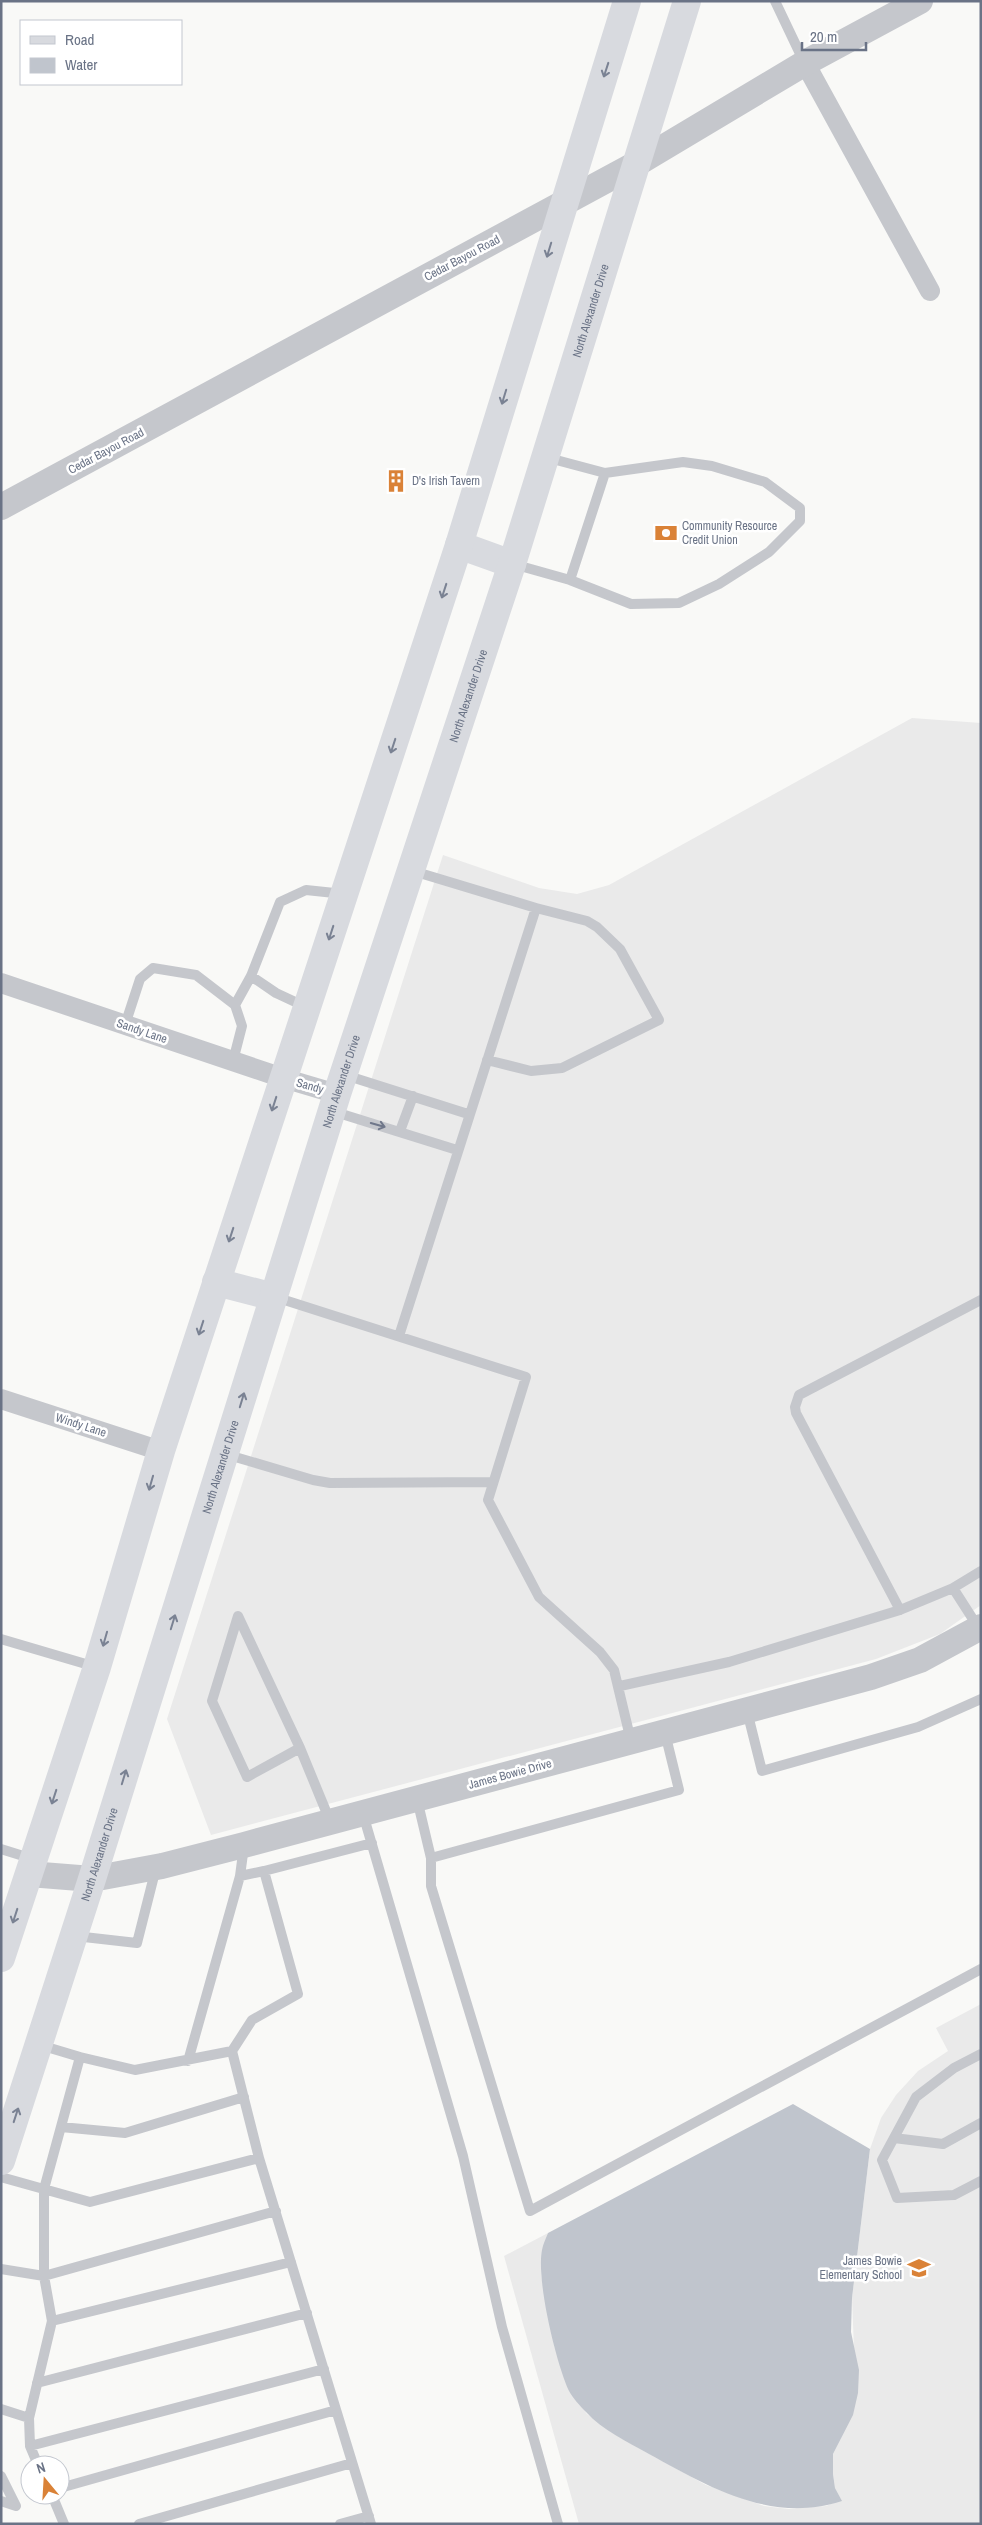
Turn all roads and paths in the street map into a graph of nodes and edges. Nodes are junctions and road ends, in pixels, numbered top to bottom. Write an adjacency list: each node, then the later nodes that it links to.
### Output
1 (627, 1): 7 (main road, one-way to 7)
2 (687, 1): 6 (main road, North Alexander Drive)
3 (775, 1): 5 (lane)
4 (920, 1): 5 (street, Cedar Bayou Road)
5 (805, 63): 6 (street, Cedar Bayou Road); 8 (street)
6 (636, 164): 7 (street, Cedar Bayou Road); 9 (main road, North Alexander Drive)
7 (563, 203): 11 (street, Cedar Bayou Road); 12 (main road, one-way to 12)
8 (930, 291)
9 (545, 456): 10 (lane); 13 (main road, North Alexander Drive)
10 (605, 474): 14 (lane); 14 (lane)
11 (1, 507)
12 (459, 545): 13 (main road); 16 (main road, one-way to 16)
13 (512, 564): 14 (lane); 15 (main road, North Alexander Drive)
14 (570, 580)
15 (412, 870): 17 (lane); 26 (main road, North Alexander Drive)
16 (344, 894): 18 (lane); 21 (main road, one-way to 21)
17 (536, 908): 23 (lane); 23 (lane)
18 (251, 976): 20 (lane); 21 (lane)
19 (1, 983): 22 (street, Sandy Lane)
20 (235, 1005): 22 (lane); 24 (lane)
21 (306, 1006): 25 (main road)
22 (125, 1025): 24 (street, Sandy Lane)
23 (487, 1060): 28 (lane)
24 (233, 1062): 25 (street, Sandy Lane)
25 (283, 1078): 26 (street, Sandy); 31 (main road, one-way to 31)
26 (337, 1093): 27 (lane); 29 (lane, one-way to 29); 32 (main road, North Alexander Drive)
27 (413, 1096): 28 (lane); 29 (lane)
28 (468, 1114): 30 (lane)
29 (400, 1131): 30 (lane)
30 (457, 1150): 34 (lane)
31 (216, 1282): 32 (main road); 36 (main road, one-way to 36)
32 (274, 1297): 34 (lane); 37 (main road, North Alexander Drive, one-way to 32)
33 (981, 1300): 41 (lane)
34 (399, 1336): 38 (lane)
35 (1, 1400): 36 (street, Windy Lane)
36 (161, 1451): 44 (main road, one-way to 44)
37 (225, 1454): 38 (lane); 62 (main road, North Alexander Drive, one-way to 37)
38 (492, 1482): 45 (lane)
39 (981, 1571): 40 (lane)
40 (953, 1588): 41 (lane); 42 (lane)
41 (900, 1610): 45 (lane)
42 (980, 1628): 47 (street, James Bowie Drive)
43 (1, 1639): 44 (lane)
44 (97, 1667): 58 (main road, one-way to 58)
45 (620, 1686): 49 (lane)
46 (981, 1699): 47 (lane)
47 (747, 1711): 48 (street, James Bowie Drive)
48 (665, 1733): 49 (street, James Bowie Drive); 57 (lane)
49 (631, 1742): 51 (street, James Bowie Drive)
50 (300, 1748): 50 (lane); 53 (lane)
51 (417, 1798): 52 (street, James Bowie Drive); 57 (lane)
52 (362, 1813): 53 (street, James Bowie Drive); 54 (lane)
53 (330, 1822): 55 (street, James Bowie Drive)
54 (372, 1843): 60 (lane); 102 (lane)
55 (244, 1845): 59 (street, James Bowie Drive); 61 (lane)
56 (1, 1849): 58 (lane)
57 (431, 1858): 65 (lane)
58 (31, 1867): 62 (street, James Bowie Drive); 64 (main road, one-way to 64)
59 (156, 1867): 62 (street, James Bowie Drive); 63 (lane)
60 (264, 1870): 61 (lane); 67 (lane)
61 (240, 1876): 70 (lane)
62 (92, 1879): 63 (main road, North Alexander Drive)
63 (74, 1936): 66 (main road, North Alexander Drive)
64 (1, 1958)
65 (981, 1969)
66 (39, 2045): 69 (lane); 76 (main road, North Alexander Drive, one-way to 66)
67 (232, 2051): 70 (lane); 71 (lane)
68 (981, 2054): 74 (lane)
69 (80, 2057): 70 (lane); 73 (lane)
70 (188, 2061)
71 (244, 2097): 73 (lane); 75 (lane)
72 (981, 2123): 74 (lane)
73 (61, 2127): 79 (lane)
74 (894, 2138): 78 (lane)
75 (259, 2158): 79 (lane); 80 (lane)
76 (1, 2161)
77 (1, 2177): 79 (lane)
78 (981, 2181)
79 (44, 2189): 83 (lane)
80 (276, 2212): 81 (lane); 83 (lane)
81 (291, 2262): 84 (lane); 85 (lane)
82 (1, 2269): 83 (lane)
83 (44, 2276): 85 (lane)
84 (306, 2313): 86 (lane); 87 (lane)
85 (52, 2321): 87 (lane)
86 (324, 2369): 89 (lane); 91 (lane)
87 (37, 2383): 90 (lane)
88 (1, 2409): 90 (lane)
89 (336, 2410): 93 (lane); 95 (lane)
90 (30, 2418): 91 (lane)
91 (30, 2446): 92 (lane)
92 (34, 2455)
93 (352, 2463): 98 (lane); 100 (lane)
94 (1, 2476): 96 (lane)
95 (70, 2485)
96 (1, 2501)
97 (56, 2505): 99 (lane)
98 (370, 2520): 101 (lane)
99 (64, 2524)
100 (139, 2524)
101 (340, 2524)
102 (558, 2524)

